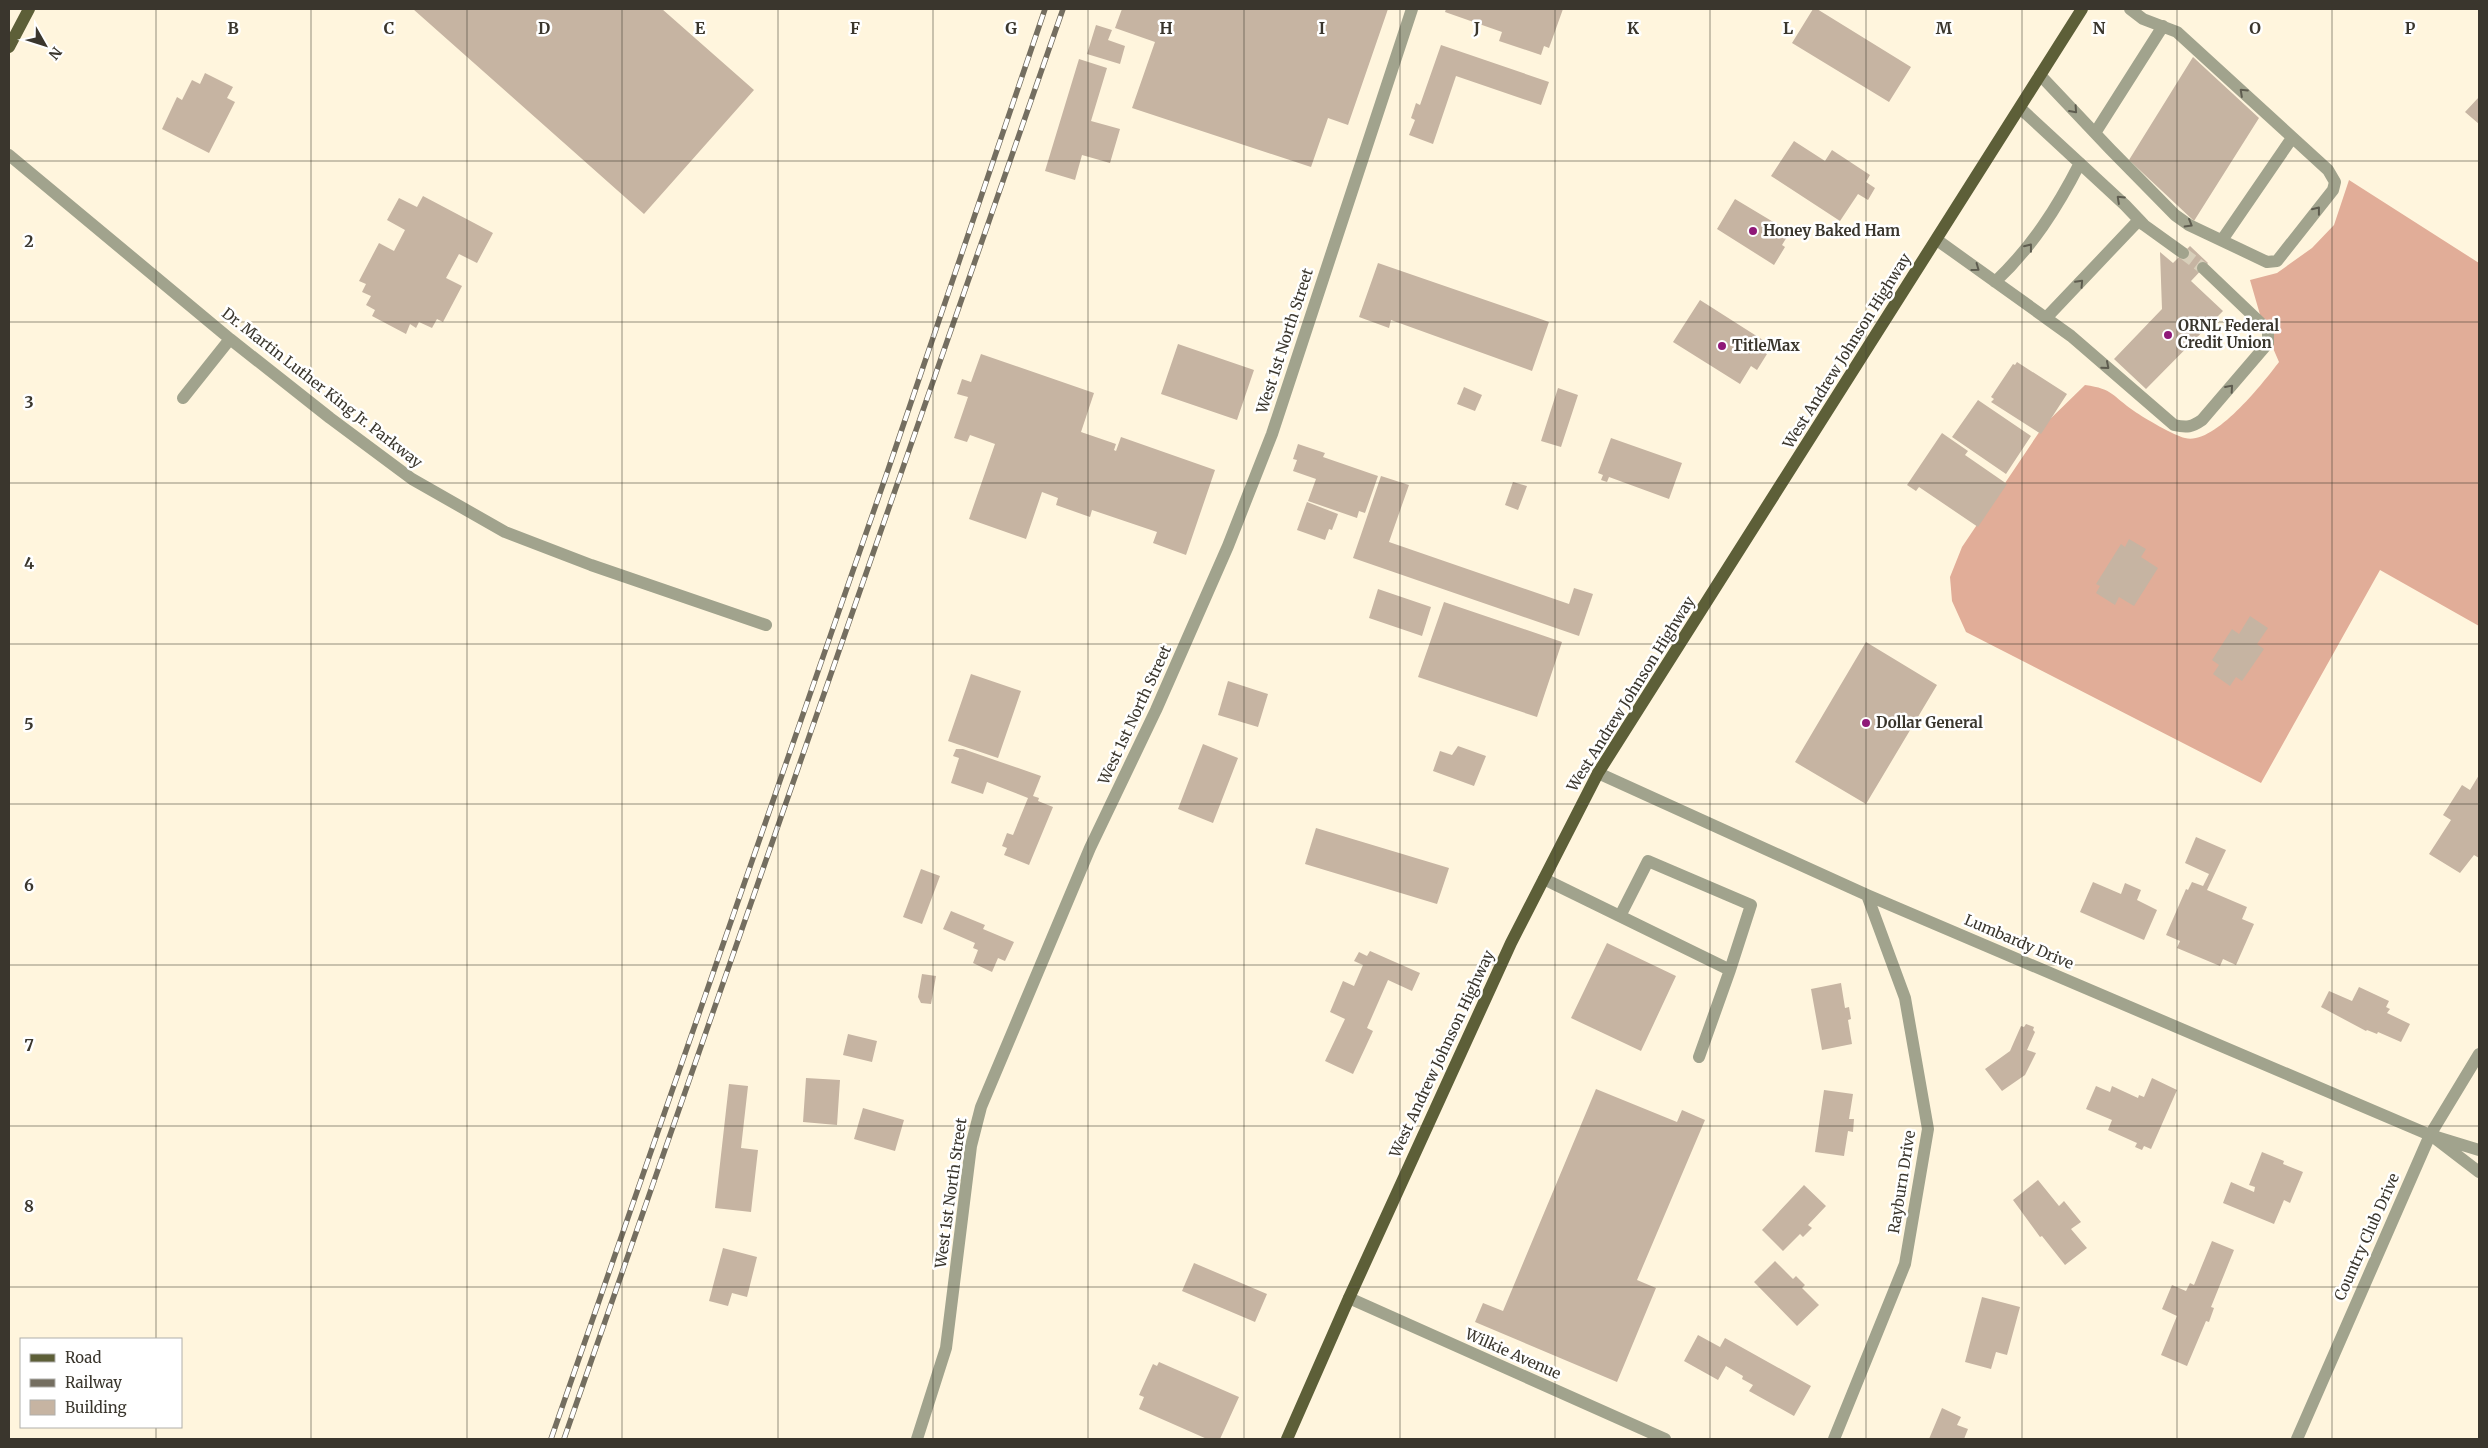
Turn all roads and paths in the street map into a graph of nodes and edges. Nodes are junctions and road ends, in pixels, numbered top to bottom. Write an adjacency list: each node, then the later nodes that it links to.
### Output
1 (29, 9): 6 (main road)
2 (1412, 9): 34 (street, West 1st North Street)
3 (2082, 9): 7 (main road, West Andrew Johnson Highway)
4 (2130, 9): 5 (street)
5 (2163, 26): 9 (street); 10 (street, one-way to 5)
6 (9, 47)
7 (2040, 74): 8 (main road, West Andrew Johnson Highway); 9 (street, one-way to 9)
8 (2020, 108): 12 (street); 14 (main road, West Andrew Johnson Highway)
9 (2095, 133): 15 (street, one-way to 15)
10 (2292, 138): 15 (street); 15 (street, one-way to 10)
11 (9, 155): 20 (street, Dr. Martin Luther King Jr. Parkway)
12 (2080, 164): 13 (street, one-way to 12); 18 (street, one-way to 12)
13 (2139, 220): 16 (street); 19 (street, one-way to 13)
14 (1937, 240): 18 (street, one-way to 18); 23 (main road, West Andrew Johnson Highway)
15 (2222, 240)
16 (2183, 253)
17 (2203, 268): 19 (street, one-way to 17)
18 (1996, 282): 19 (street)
19 (2046, 318)
20 (230, 339): 21 (street); 22 (street, Dr. Martin Luther King Jr. Parkway)
21 (183, 398)
22 (766, 626)
23 (1598, 773): 24 (main road, West Andrew Johnson Highway); 25 (street, Lumbardy Drive)
24 (1544, 879): 26 (street); 33 (main road, West Andrew Johnson Highway)
25 (1867, 896): 30 (street, Lumbardy Drive); 37 (street, Rayburn Drive)
26 (1620, 916): 27 (street); 27 (street)
27 (1730, 970): 29 (street)
28 (2479, 1054): 30 (street, Country Club Drive)
29 (1698, 1057)
30 (2430, 1135): 31 (street); 32 (street); 38 (street, Country Club Drive)
31 (2479, 1150)
32 (2479, 1172)
33 (1349, 1298): 35 (main road, West Andrew Johnson Highway); 36 (street, Wilkie Avenue)
34 (917, 1439)
35 (1288, 1439)
36 (1665, 1439)
37 (1834, 1439)
38 (2297, 1439)

